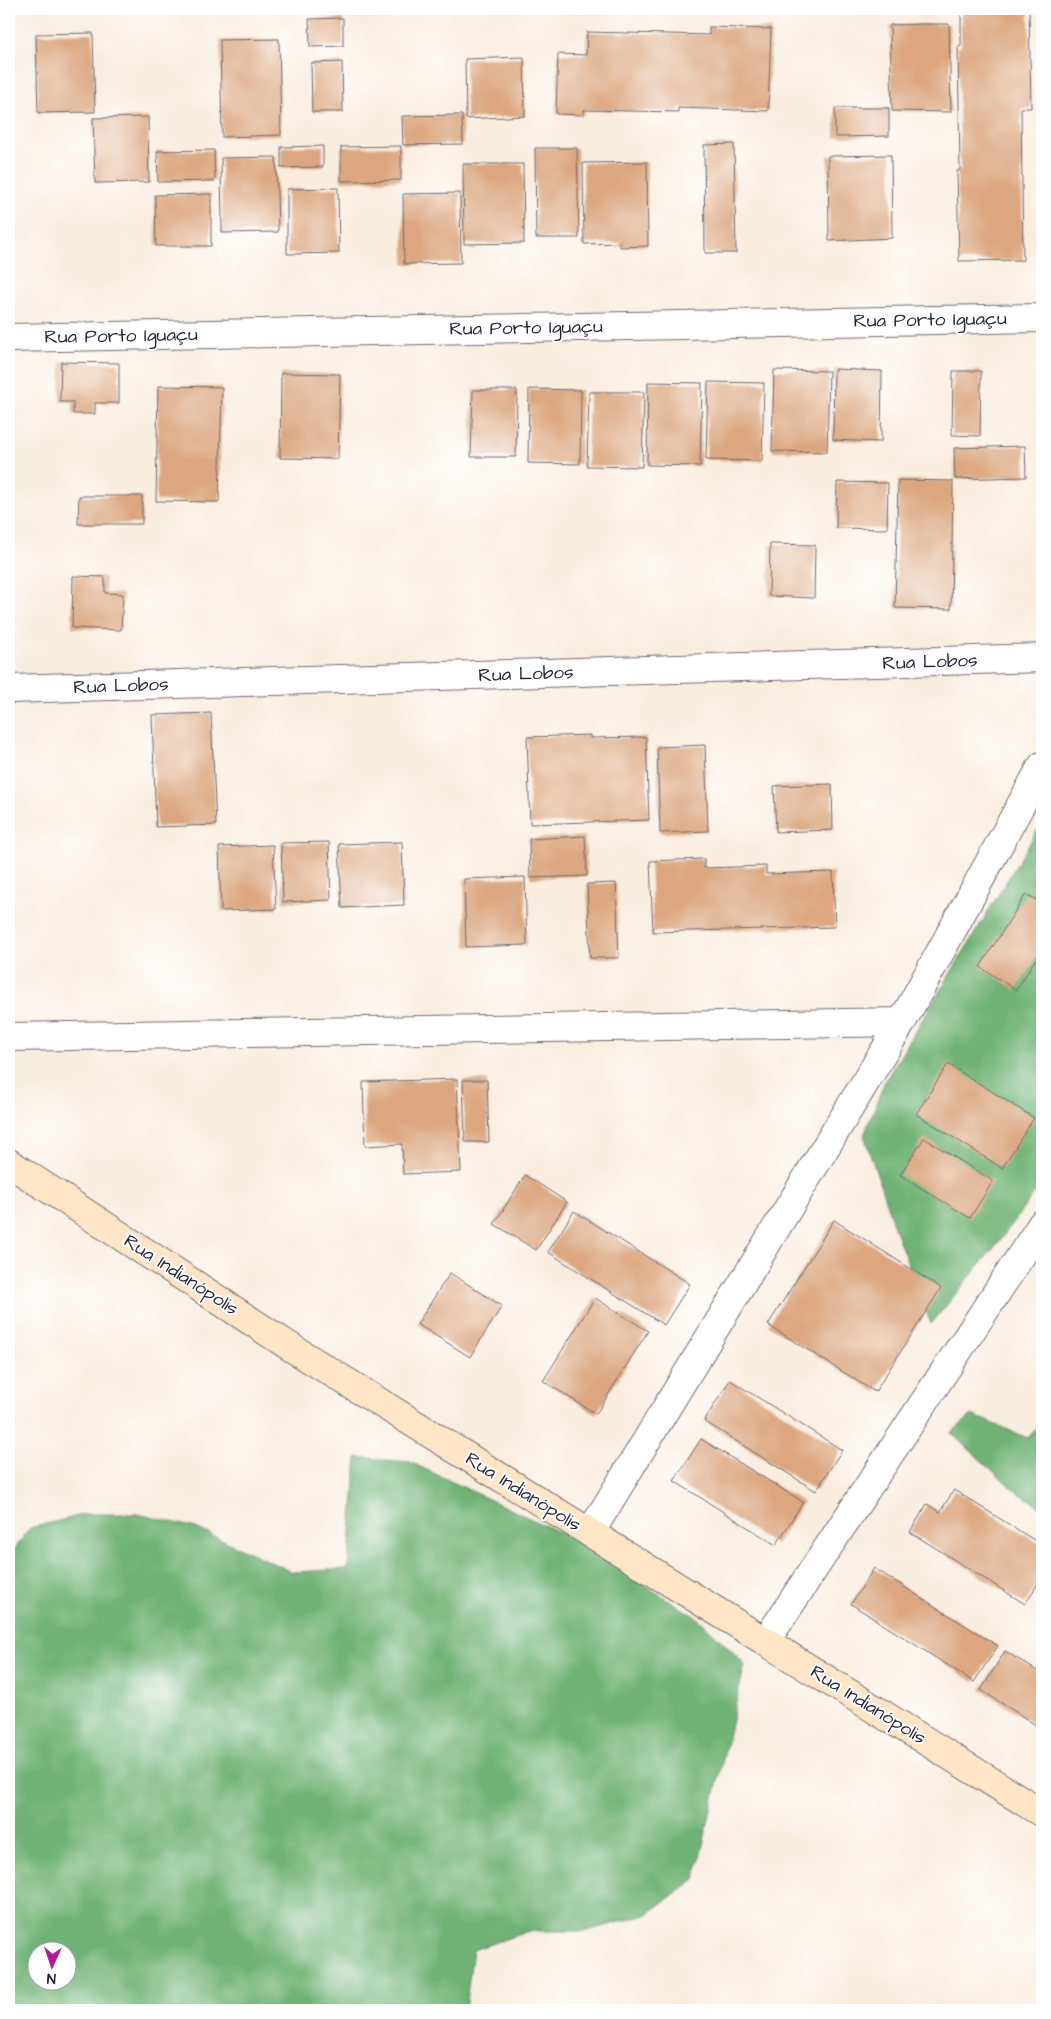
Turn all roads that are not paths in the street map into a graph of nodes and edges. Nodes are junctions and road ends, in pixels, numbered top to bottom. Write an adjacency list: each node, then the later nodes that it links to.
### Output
1 (1042, 318): 2 (street, Rua Porto Iguaçu)
2 (9, 338)
3 (1042, 658): 4 (street, Rua Lobos)
4 (9, 689)
5 (1042, 766): 6 (street)
6 (902, 1022): 7 (street); 10 (street)
7 (9, 1038)
8 (9, 1163): 10 (street, Rua Indianópolis)
9 (1042, 1224): 11 (street)
10 (590, 1533): 11 (street, Rua Indianópolis)
11 (766, 1642): 12 (street, Rua Indianópolis)
12 (1042, 1814)

